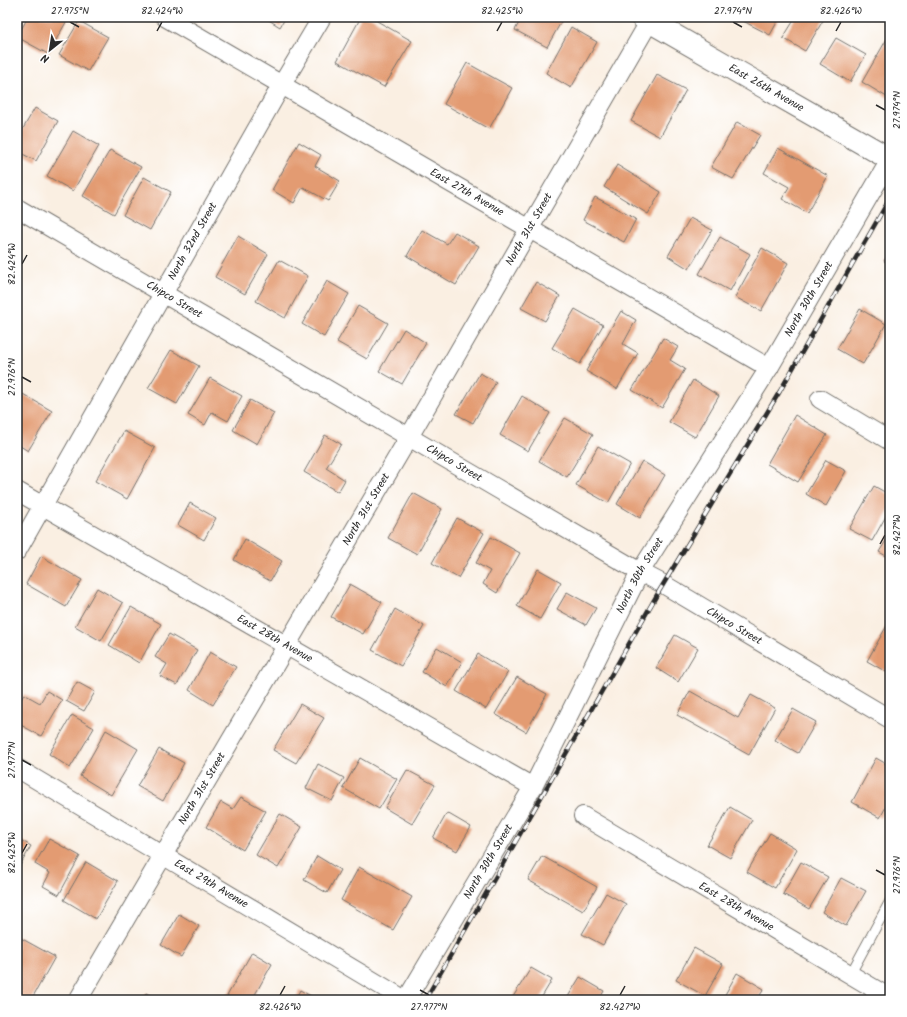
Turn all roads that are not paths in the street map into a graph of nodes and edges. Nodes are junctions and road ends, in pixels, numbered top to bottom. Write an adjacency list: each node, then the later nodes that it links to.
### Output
1 (165, 17): 4 (street, East 27th Avenue)
2 (322, 17): 4 (street, North 32nd Street)
3 (648, 18): 5 (street, East 26th Avenue); 7 (street, North 31st Street)
4 (281, 86): 7 (street, East 27th Avenue); 8 (street, North 32nd Street)
5 (890, 160): 9 (street, North 30th Street)
6 (17, 208): 8 (street, Chipco Street)
7 (529, 228): 9 (street, East 27th Avenue); 11 (street, North 31st Street)
8 (164, 294): 11 (street, Chipco Street); 14 (street, North 32nd Street)
9 (769, 368): 16 (street, North 30th Street)
10 (820, 399): 12 (street)
11 (409, 437): 16 (street, Chipco Street); 17 (street, North 31st Street)
12 (890, 441)
13 (17, 491): 14 (street, East 28th Avenue)
14 (42, 505): 15 (street, North 32nd Street); 17 (street, East 28th Avenue)
15 (17, 551)
16 (640, 572): 18 (street, Chipco Street); 20 (street, North 30th Street)
17 (286, 645): 20 (street, East 28th Avenue); 22 (street, North 31st Street)
18 (890, 719)
19 (17, 768): 22 (street, East 29th Avenue)
20 (533, 787): 27 (street, North 30th Street)
21 (583, 816): 24 (street, East 28th Avenue)
22 (164, 855): 26 (street, North 31st Street); 27 (street, East 29th Avenue)
23 (890, 901): 24 (lane)
24 (850, 975): 25 (street, East 28th Avenue)
25 (890, 998)
26 (78, 1000)
27 (405, 1000)

